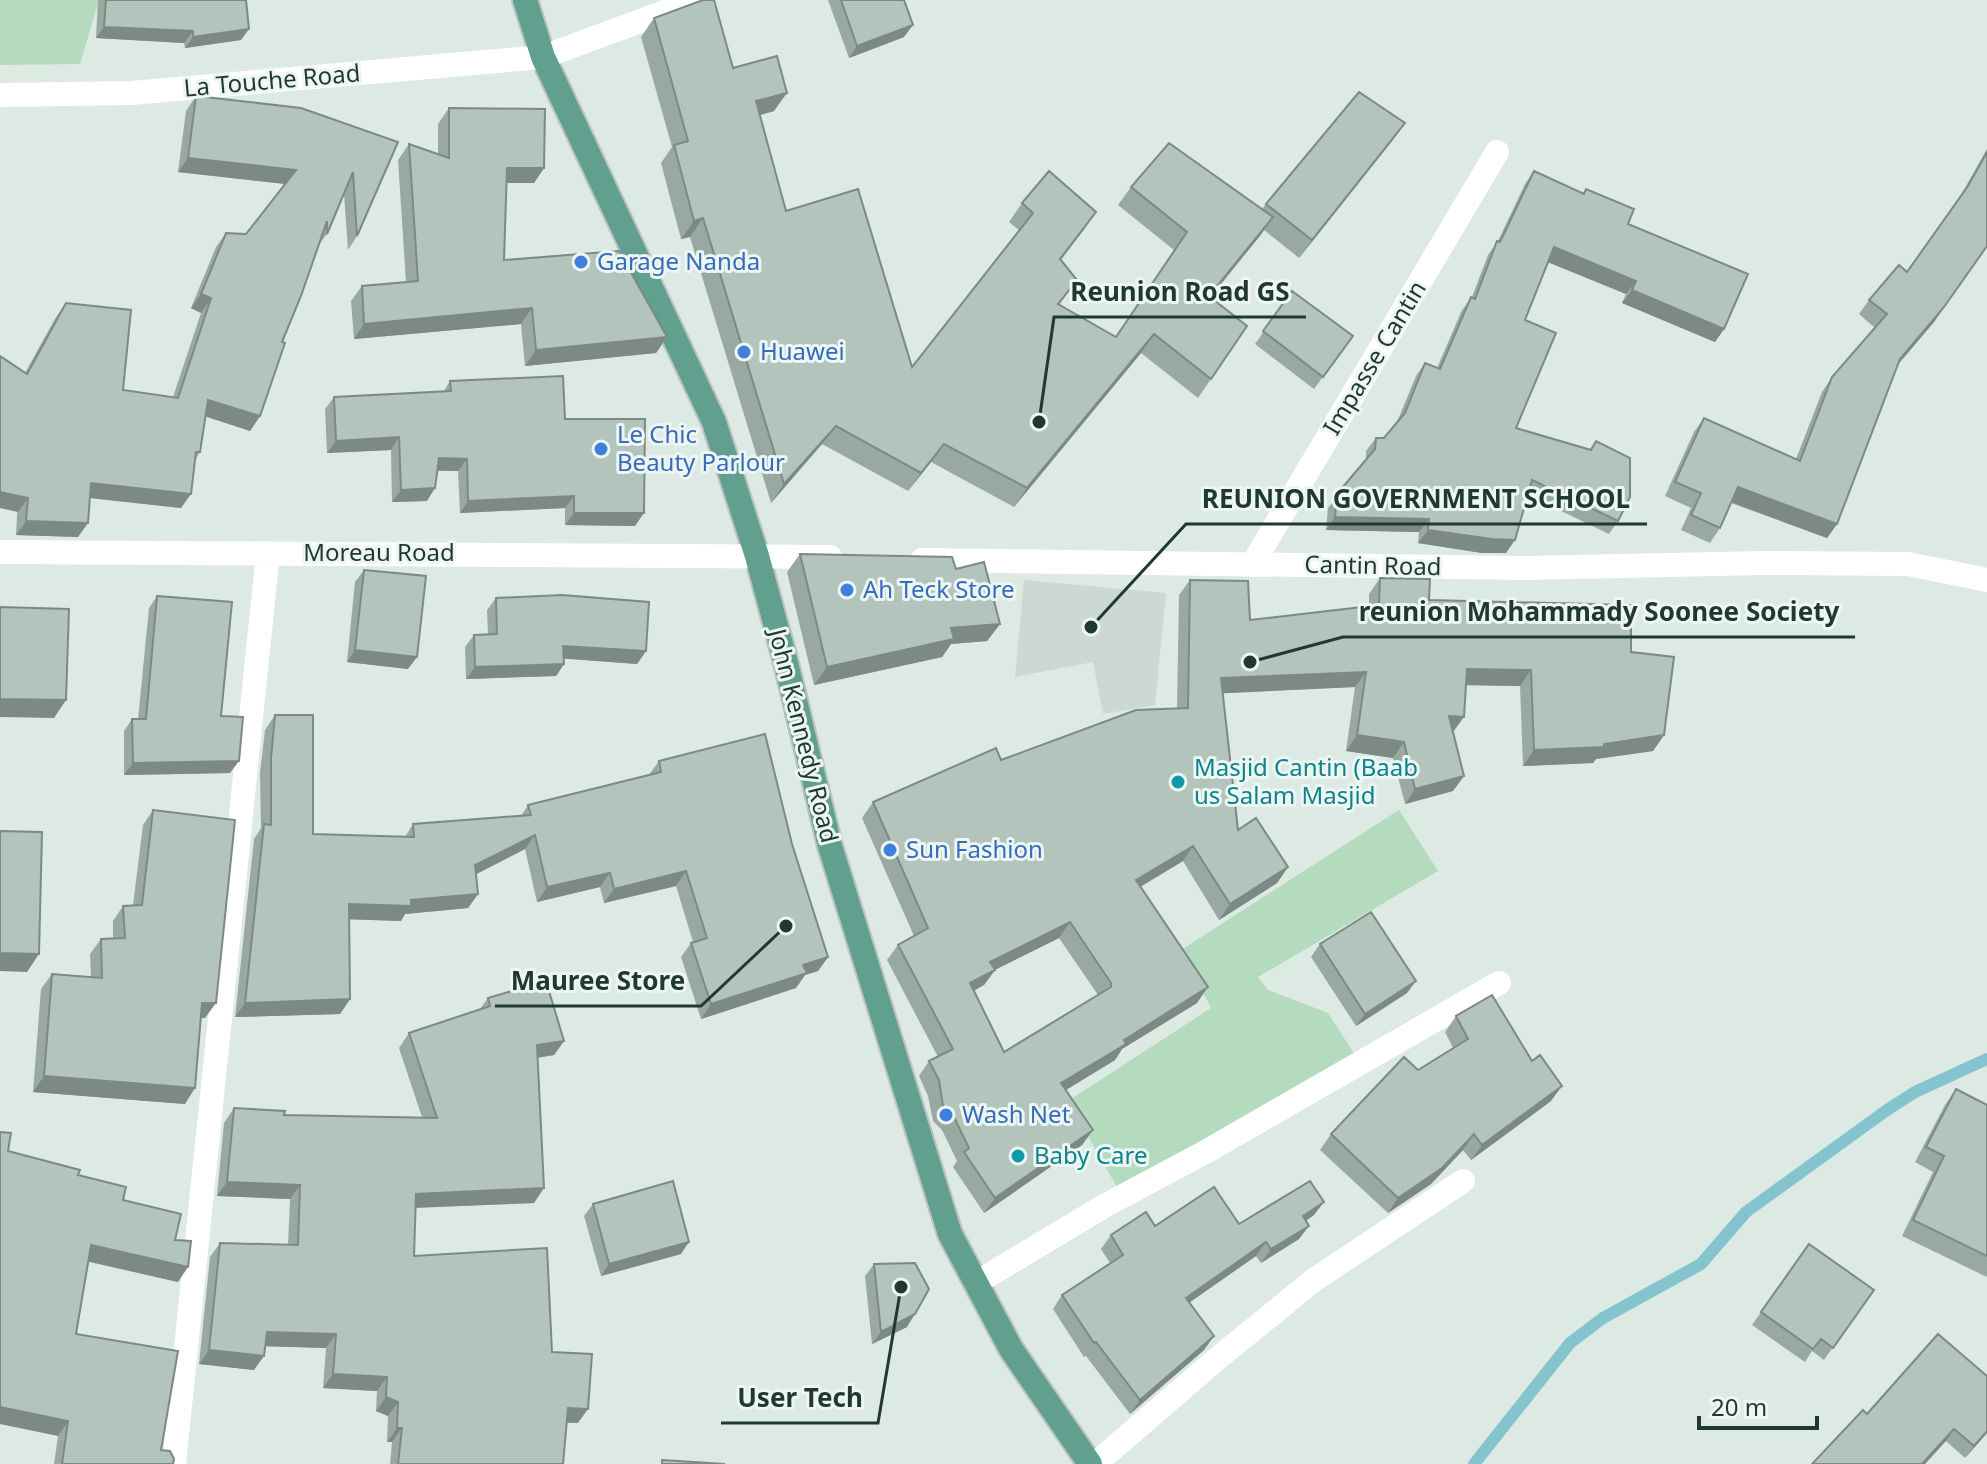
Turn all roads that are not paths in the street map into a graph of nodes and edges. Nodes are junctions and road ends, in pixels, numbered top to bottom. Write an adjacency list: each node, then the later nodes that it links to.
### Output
1 (525, 0): 3 (main road, John Kennedy Road)
2 (697, 0): 3 (street, La Touche Road)
3 (543, 57): 4 (street, La Touche Road); 8 (main road, John Kennedy Road)
4 (0, 95)
5 (1497, 152): 11 (street, Impasse Cantin)
6 (0, 552): 7 (street, Moreau Road)
7 (268, 553): 8 (street, Moreau Road); 16 (street)
8 (757, 556): 9 (street); 15 (main road, John Kennedy Road)
9 (850, 558)
10 (896, 559): 11 (street, Cantin Road)
11 (1252, 565): 12 (street, Cantin Road)
12 (1987, 580)
13 (1499, 983): 15 (street)
14 (1463, 1181): 17 (street)
15 (976, 1283): 17 (main road, John Kennedy Road)
16 (174, 1464)
17 (1092, 1464)

